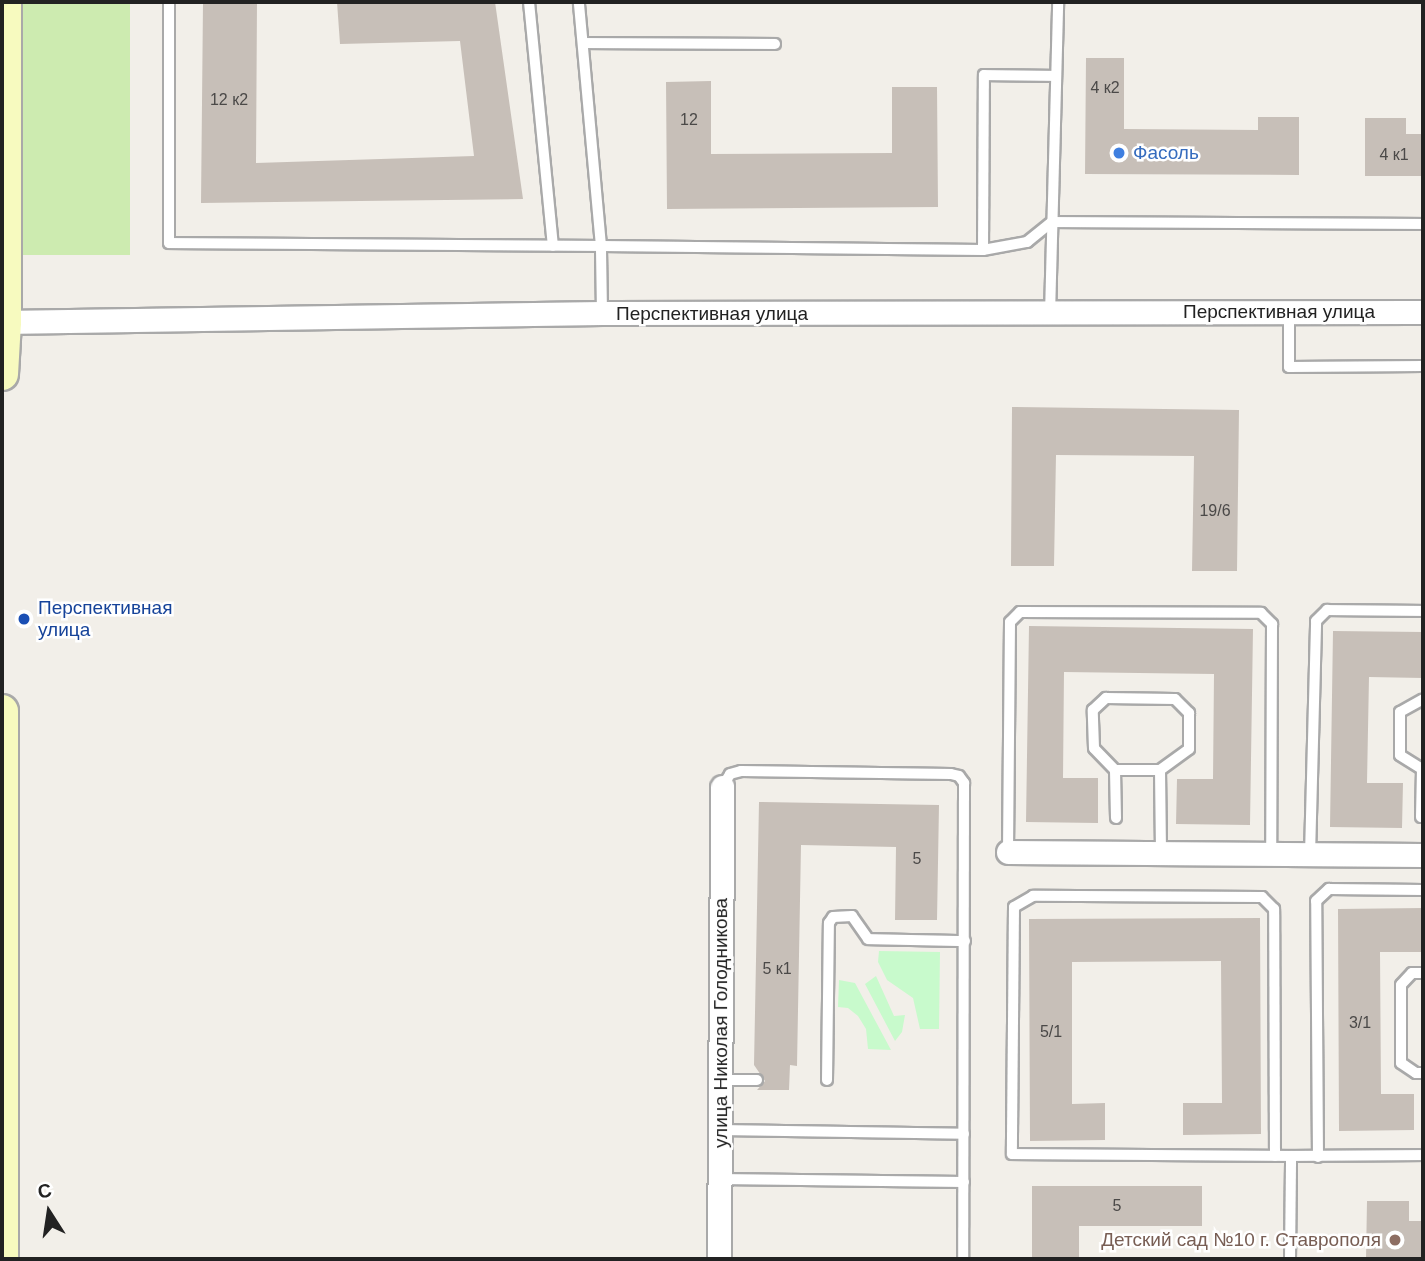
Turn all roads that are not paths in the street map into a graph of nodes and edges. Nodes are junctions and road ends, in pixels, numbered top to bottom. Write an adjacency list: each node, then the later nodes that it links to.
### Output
1 (5, 2): 18 (main road)
2 (169, 2): 11 (lane)
3 (529, 2): 11 (lane)
4 (579, 2): 6 (lane)
5 (1058, 2): 8 (lane)
6 (583, 43): 7 (lane); 12 (lane)
7 (775, 44)
8 (1056, 76): 9 (lane); 13 (lane)
9 (1052, 222): 10 (lane); 13 (lane); 17 (lane)
10 (1423, 225)
11 (553, 246): 12 (lane)
12 (601, 246): 13 (lane); 16 (lane)
13 (983, 250)
14 (1289, 312): 15 (street, Перспективная улица); 17 (street, Перспективная улица); 19 (lane)
15 (1423, 312)
16 (602, 313): 17 (street, Перспективная улица); 18 (street, Перспективная улица)
17 (1050, 315)
18 (4, 322): 20 (main road)
19 (1423, 366)
20 (2, 374)
21 (1423, 611): 32 (lane)
22 (1423, 699): 27 (lane)
23 (2, 711): 49 (main road)
24 (1160, 770): 25 (lane); 25 (lane); 30 (lane)
25 (1115, 771): 28 (lane)
26 (722, 787): 35 (lane); 38 (street, улица Николая Голодникова)
27 (1421, 817)
28 (1116, 818)
29 (1008, 852): 30 (street); 31 (lane)
30 (1161, 853): 31 (street)
31 (1271, 855): 32 (street)
32 (1310, 855): 33 (street)
33 (1423, 855)
34 (1423, 890): 46 (lane)
35 (965, 941): 40 (lane); 42 (lane)
36 (1423, 973): 37 (lane)
37 (1423, 1073)
38 (720, 1080): 39 (lane); 41 (street, улица Николая Голодникова)
39 (757, 1080)
40 (827, 1080)
41 (720, 1130): 42 (lane); 47 (street, улица Николая Голодникова)
42 (964, 1134): 48 (lane)
43 (1423, 1155): 46 (lane)
44 (1275, 1156): 44 (lane); 45 (lane)
45 (1291, 1156): 46 (lane); 52 (lane)
46 (1318, 1157)
47 (719, 1179): 48 (lane); 50 (street, улица Николая Голодникова)
48 (964, 1182): 51 (lane)
49 (2, 1259)
50 (719, 1259)
51 (963, 1259)
52 (1290, 1259)

